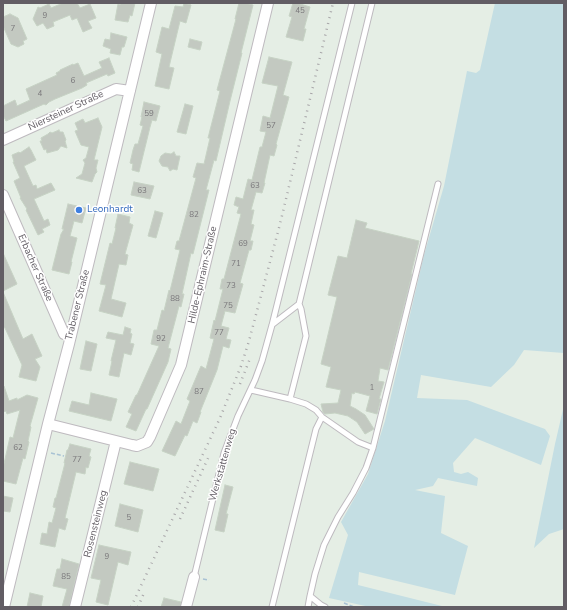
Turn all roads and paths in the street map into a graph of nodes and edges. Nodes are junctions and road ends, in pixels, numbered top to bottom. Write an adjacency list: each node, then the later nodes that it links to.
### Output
1 (151, 3): 5 (street, Trabener Straße)
2 (268, 3): 16 (street, Hilde-Ephraim-Straße)
3 (352, 3): 10 (lane, Werkstättenweg)
4 (372, 3): 9 (lane)
5 (130, 91): 6 (street, Niersteiner Straße); 11 (street, Trabener Straße)
6 (3, 140)
7 (438, 184): 17 (lane)
8 (3, 195): 11 (street, Erbacher Straße)
9 (299, 304): 10 (lane); 13 (lane)
10 (272, 325): 12 (lane, Werkstättenweg)
11 (71, 336): 15 (street, Trabener Straße)
12 (251, 390): 13 (lane); 20 (lane, Werkstättenweg)
13 (290, 399): 14 (lane)
14 (322, 417): 17 (lane); 26 (lane)
15 (48, 424): 16 (street, Hilde-Ephraim-Straße); 23 (street, Trabener Straße)
16 (116, 441): 24 (street, Rosensteinweg)
17 (373, 448): 21 (lane)
18 (49, 452): 19 (path)
19 (64, 456)
20 (194, 577): 25 (street, Werkstättenweg)
21 (310, 596): 27 (lane); 28 (lane)
22 (344, 603): 29 (path)
23 (4, 607)
24 (75, 607)
25 (186, 607)
26 (272, 607)
27 (308, 607)
28 (325, 607)
29 (354, 607)

